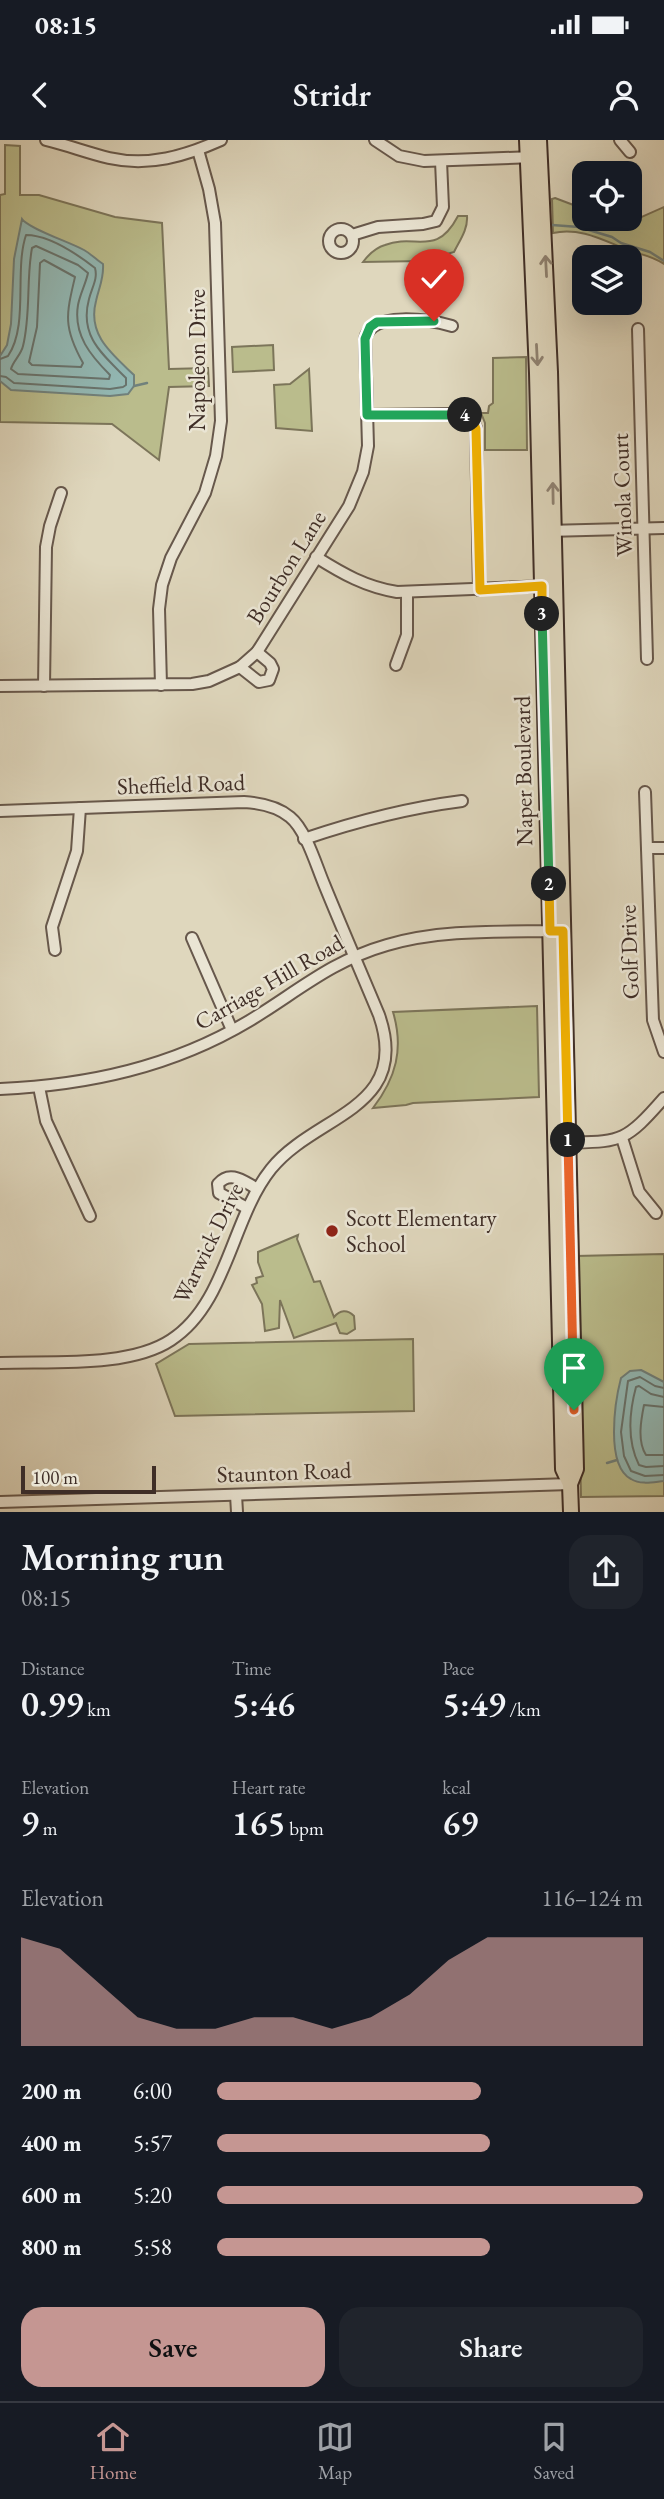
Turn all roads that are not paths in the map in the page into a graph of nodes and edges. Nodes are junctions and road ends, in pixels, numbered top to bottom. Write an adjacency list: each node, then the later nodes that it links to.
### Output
1 (46, 140): 7 (street)
2 (221, 140): 7 (street)
3 (375, 140): 10 (street)
4 (527, 140): 9 (main road, Naper Boulevard)
5 (539, 140): 9 (main road, Naper Boulevard)
6 (620, 140): 8 (street)
7 (198, 150): 28 (street, Napoleon Drive)
8 (630, 152)
9 (534, 157): 10 (street); 18 (main road, Naper Boulevard)
10 (441, 161): 11 (street)
11 (352, 235)
12 (452, 326): 14 (street, Bourbon Lane)
13 (638, 329): 17 (street, Winola Court)
14 (367, 415): 19 (street, Bourbon Lane); 21 (street)
15 (61, 493): 29 (street)
16 (664, 528): 17 (street)
17 (644, 529): 18 (street); 24 (street, Winola Court)
18 (547, 531): 20 (main road, Naper Boulevard)
19 (316, 557): 22 (street); 23 (street, Bourbon Lane)
20 (548, 586): 21 (street); 37 (main road, Naper Boulevard)
21 (480, 590): 22 (street)
22 (407, 592): 25 (street)
23 (257, 652): 26 (street, Bourbon Lane); 26 (street)
24 (647, 659)
25 (396, 665)
26 (240, 667): 28 (street, Bourbon Lane)
27 (0, 685): 29 (street, Bourbon Lane)
28 (161, 685): 29 (street, Bourbon Lane)
29 (44, 686)
30 (645, 792): 35 (street, Golf Drive)
31 (461, 801): 34 (street)
32 (80, 808): 33 (street, Sheffield Road); 34 (street, Sheffield Road); 39 (street)
33 (0, 811)
34 (304, 839): 40 (street, Sheffield Road)
35 (647, 848): 36 (street); 42 (street, Golf Drive)
36 (664, 848)
37 (556, 931): 40 (street, Carriage Hill Road); 47 (main road, Naper Boulevard)
38 (191, 937): 41 (street)
39 (55, 950)
40 (354, 956): 41 (street, Carriage Hill Road); 48 (street, Warwick Drive)
41 (232, 1031): 43 (street, Carriage Hill Road)
42 (664, 1052)
43 (39, 1087): 44 (street, Carriage Hill Road); 51 (street)
44 (0, 1088)
45 (664, 1098): 46 (street)
46 (622, 1138): 47 (street); 50 (street)
47 (562, 1143): 53 (main road, Naper Boulevard)
48 (256, 1188): 49 (street, Warwick Drive); 49 (street)
49 (247, 1208): 52 (street, Warwick Drive)
50 (656, 1213)
51 (89, 1216)
52 (0, 1363)
53 (570, 1484): 54 (street, Staunton Road); 57 (main road, Naper Boulevard)
54 (236, 1495): 55 (street, Staunton Road); 56 (street)
55 (0, 1502)
56 (237, 1512)
57 (571, 1512)

